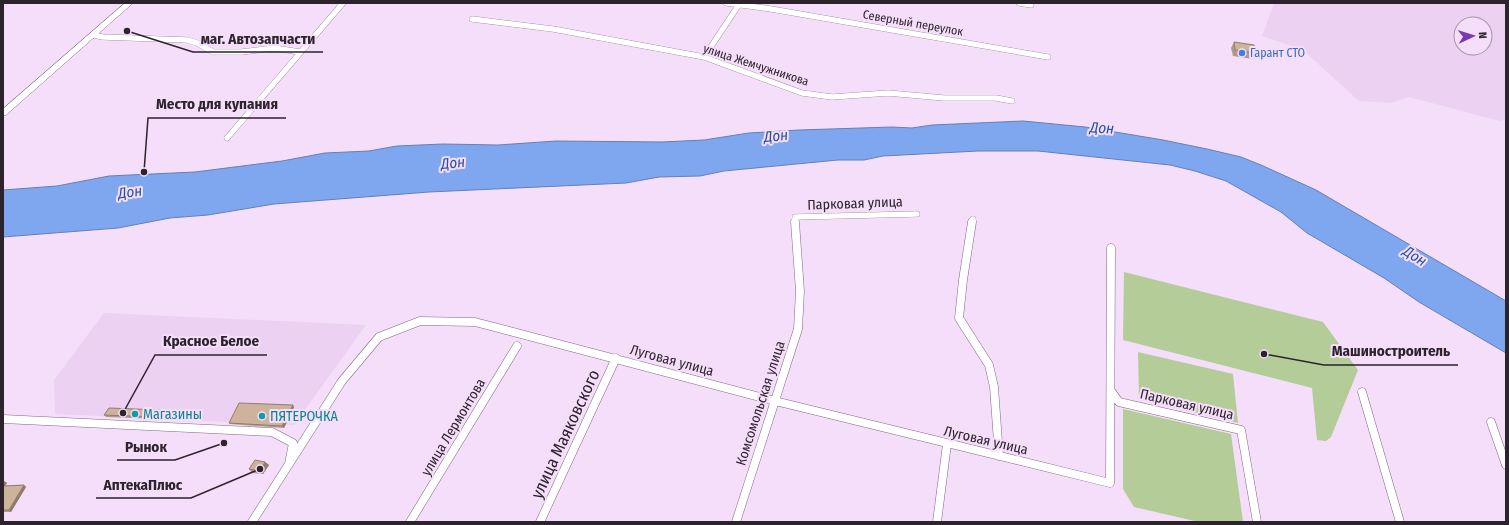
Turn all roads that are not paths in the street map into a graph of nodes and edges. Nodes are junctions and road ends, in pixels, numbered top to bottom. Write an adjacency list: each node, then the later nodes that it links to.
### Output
1 (129, 3): 8 (main road)
2 (343, 3): 9 (street)
3 (726, 3): 5 (street, Северный переулок)
4 (1019, 3): 6 (street)
5 (739, 4): 10 (street); 11 (street, Северный переулок)
6 (1031, 5)
7 (472, 19): 10 (street, улица Жемчужникова)
8 (93, 35): 9 (street); 13 (main road)
9 (300, 52): 14 (street)
10 (704, 57): 12 (street, улица Жемчужникова)
11 (1048, 57)
12 (1012, 101)
13 (3, 113)
14 (227, 138)
15 (917, 214): 18 (street, Парковая улица)
16 (973, 219): 27 (street)
17 (1111, 248): 21 (street)
18 (800, 291): 23 (street, Комсомольская улица)
19 (517, 346): 31 (street, улица Лермонтова)
20 (616, 358): 23 (street, Луговая улица); 28 (street, Луговая улица); 32 (street, улица Маяковского)
21 (1111, 391): 27 (street, Луговая улица); 35 (street, Парковая улица)
22 (1362, 392): 36 (street)
23 (775, 401): 26 (street, Луговая улица); 33 (street, Комсомольская улица)
24 (3, 419): 28 (street)
25 (1491, 422): 29 (street)
26 (947, 444): 27 (street, Луговая улица); 34 (street)
27 (999, 456)
28 (289, 464): 30 (street, Луговая улица)
29 (1506, 465)
30 (252, 522)
31 (410, 522)
32 (540, 522)
33 (736, 522)
34 (937, 522)
35 (1257, 522)
36 (1400, 522)

